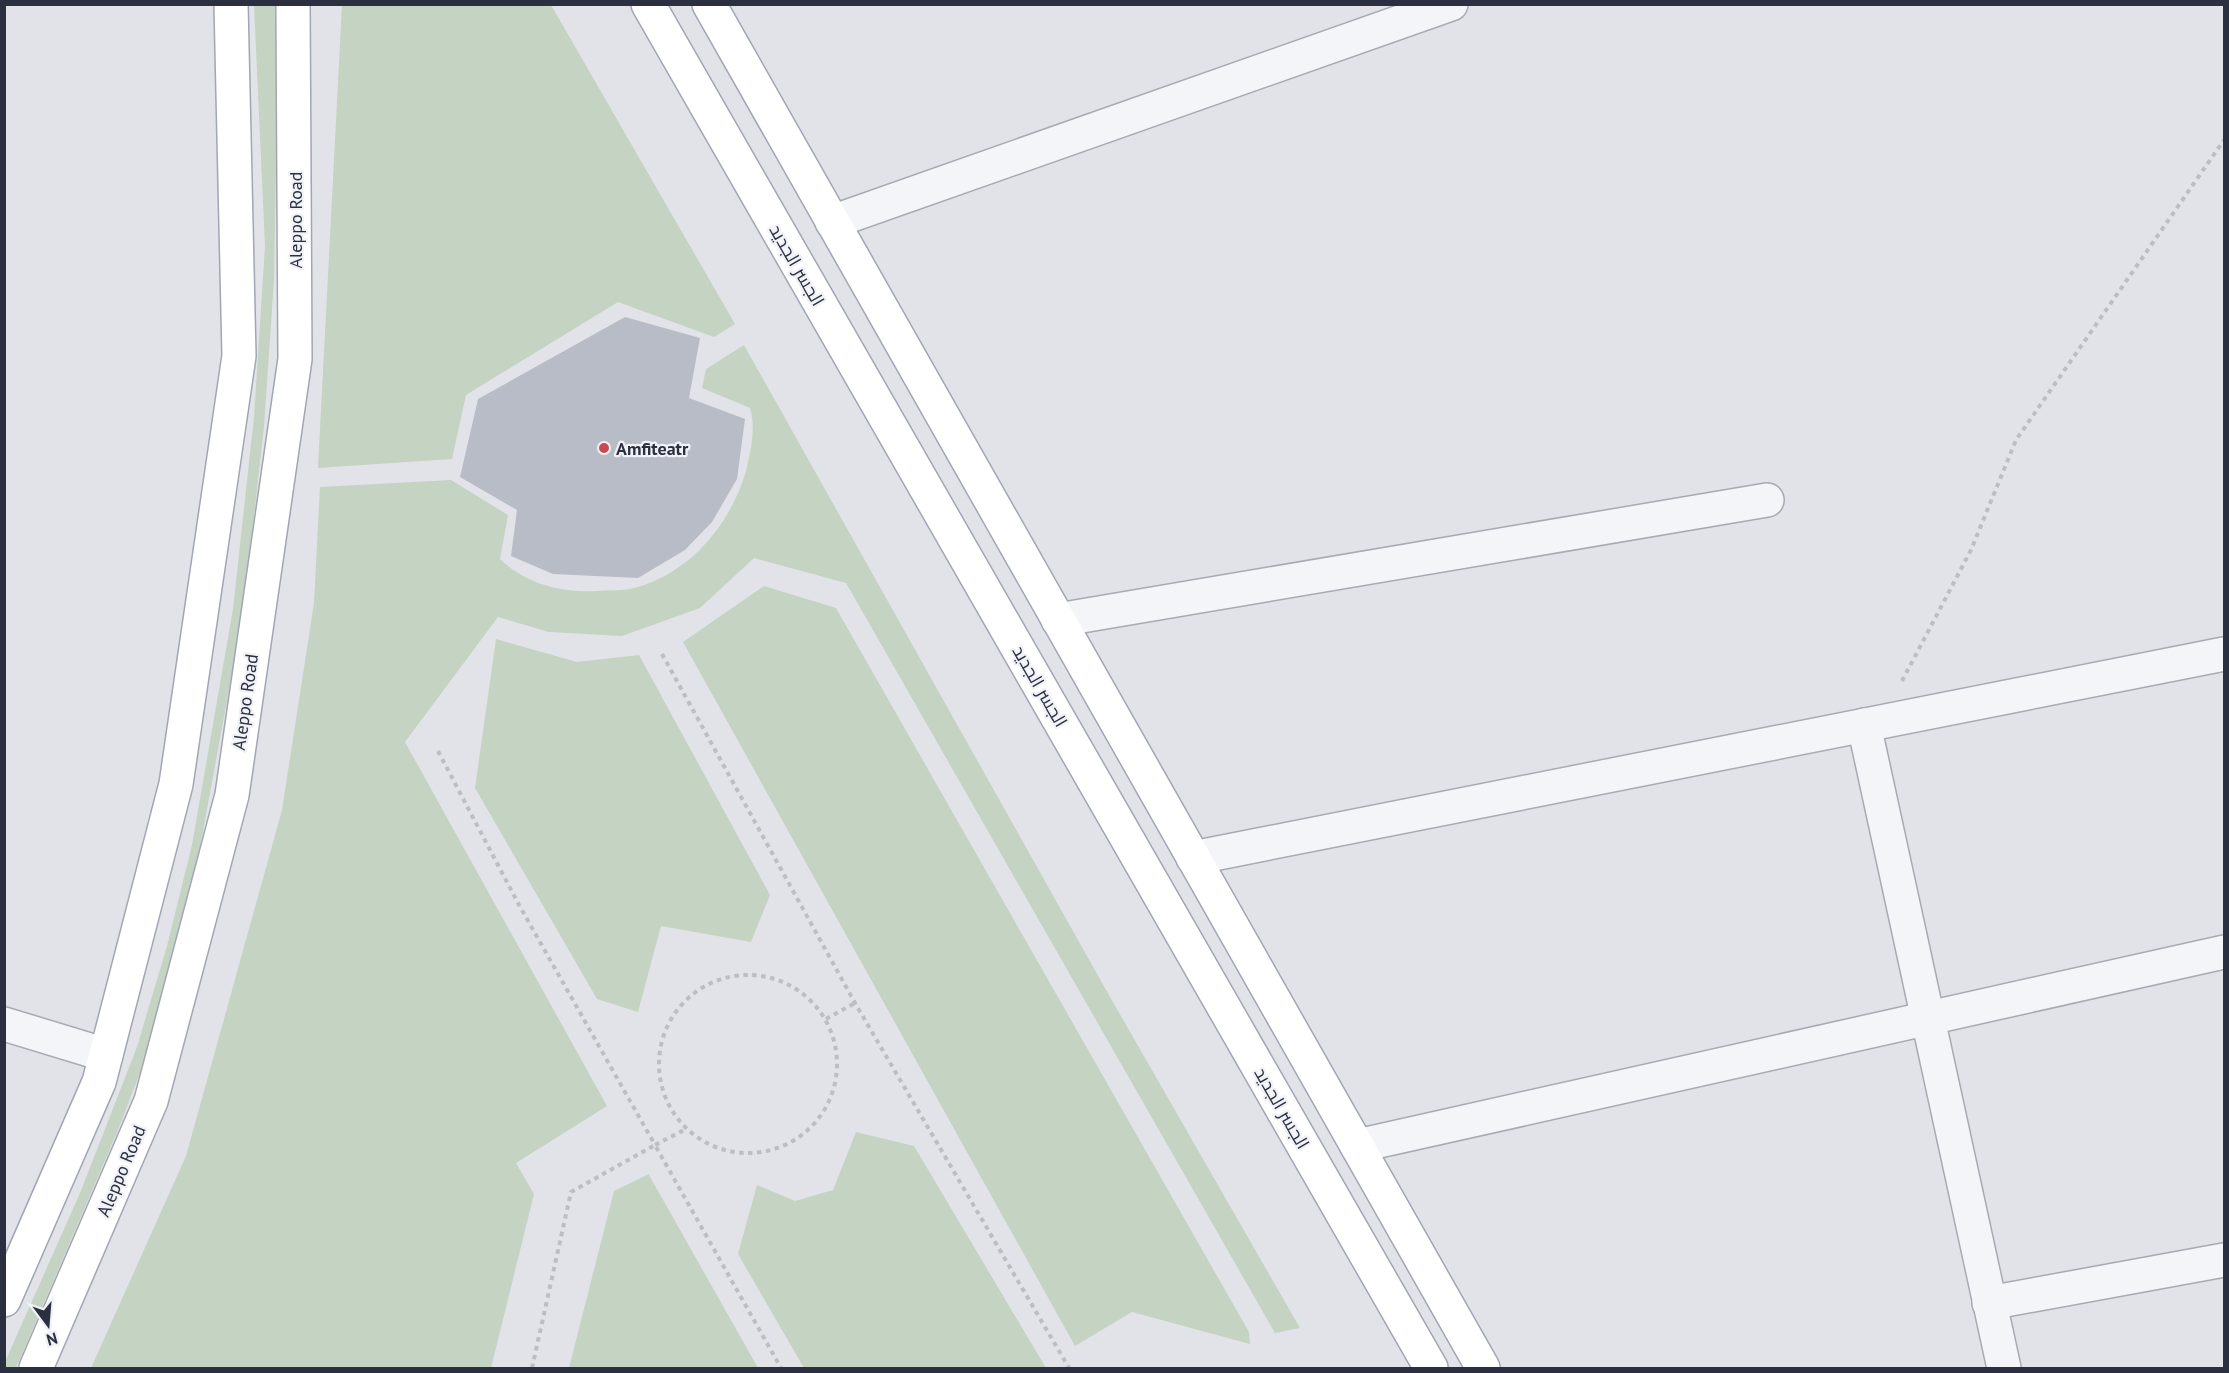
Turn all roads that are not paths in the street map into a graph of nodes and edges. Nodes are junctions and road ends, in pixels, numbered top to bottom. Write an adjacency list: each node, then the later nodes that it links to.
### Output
1 (231, 4): 15 (main road)
2 (293, 4): 20 (main road, Aleppo Road)
3 (648, 4): 21 (main road, الجسر الجديد)
4 (709, 4): 6 (main road)
5 (1451, 4): 6 (street)
6 (832, 222): 8 (main road)
7 (1767, 500): 8 (street)
8 (1058, 620): 11 (main road)
9 (2224, 654): 10 (street)
10 (1864, 725): 11 (street); 13 (street)
11 (1193, 858): 16 (main road)
12 (2224, 952): 13 (street)
13 (1927, 1019): 16 (street); 19 (street)
14 (4, 1024): 15 (street)
15 (106, 1054): 18 (main road)
16 (1357, 1146): 22 (main road)
17 (2224, 1260): 19 (street)
18 (4, 1300)
19 (1989, 1303): 23 (street)
20 (36, 1368)
21 (1431, 1368)
22 (1483, 1368)
23 (2004, 1368)

